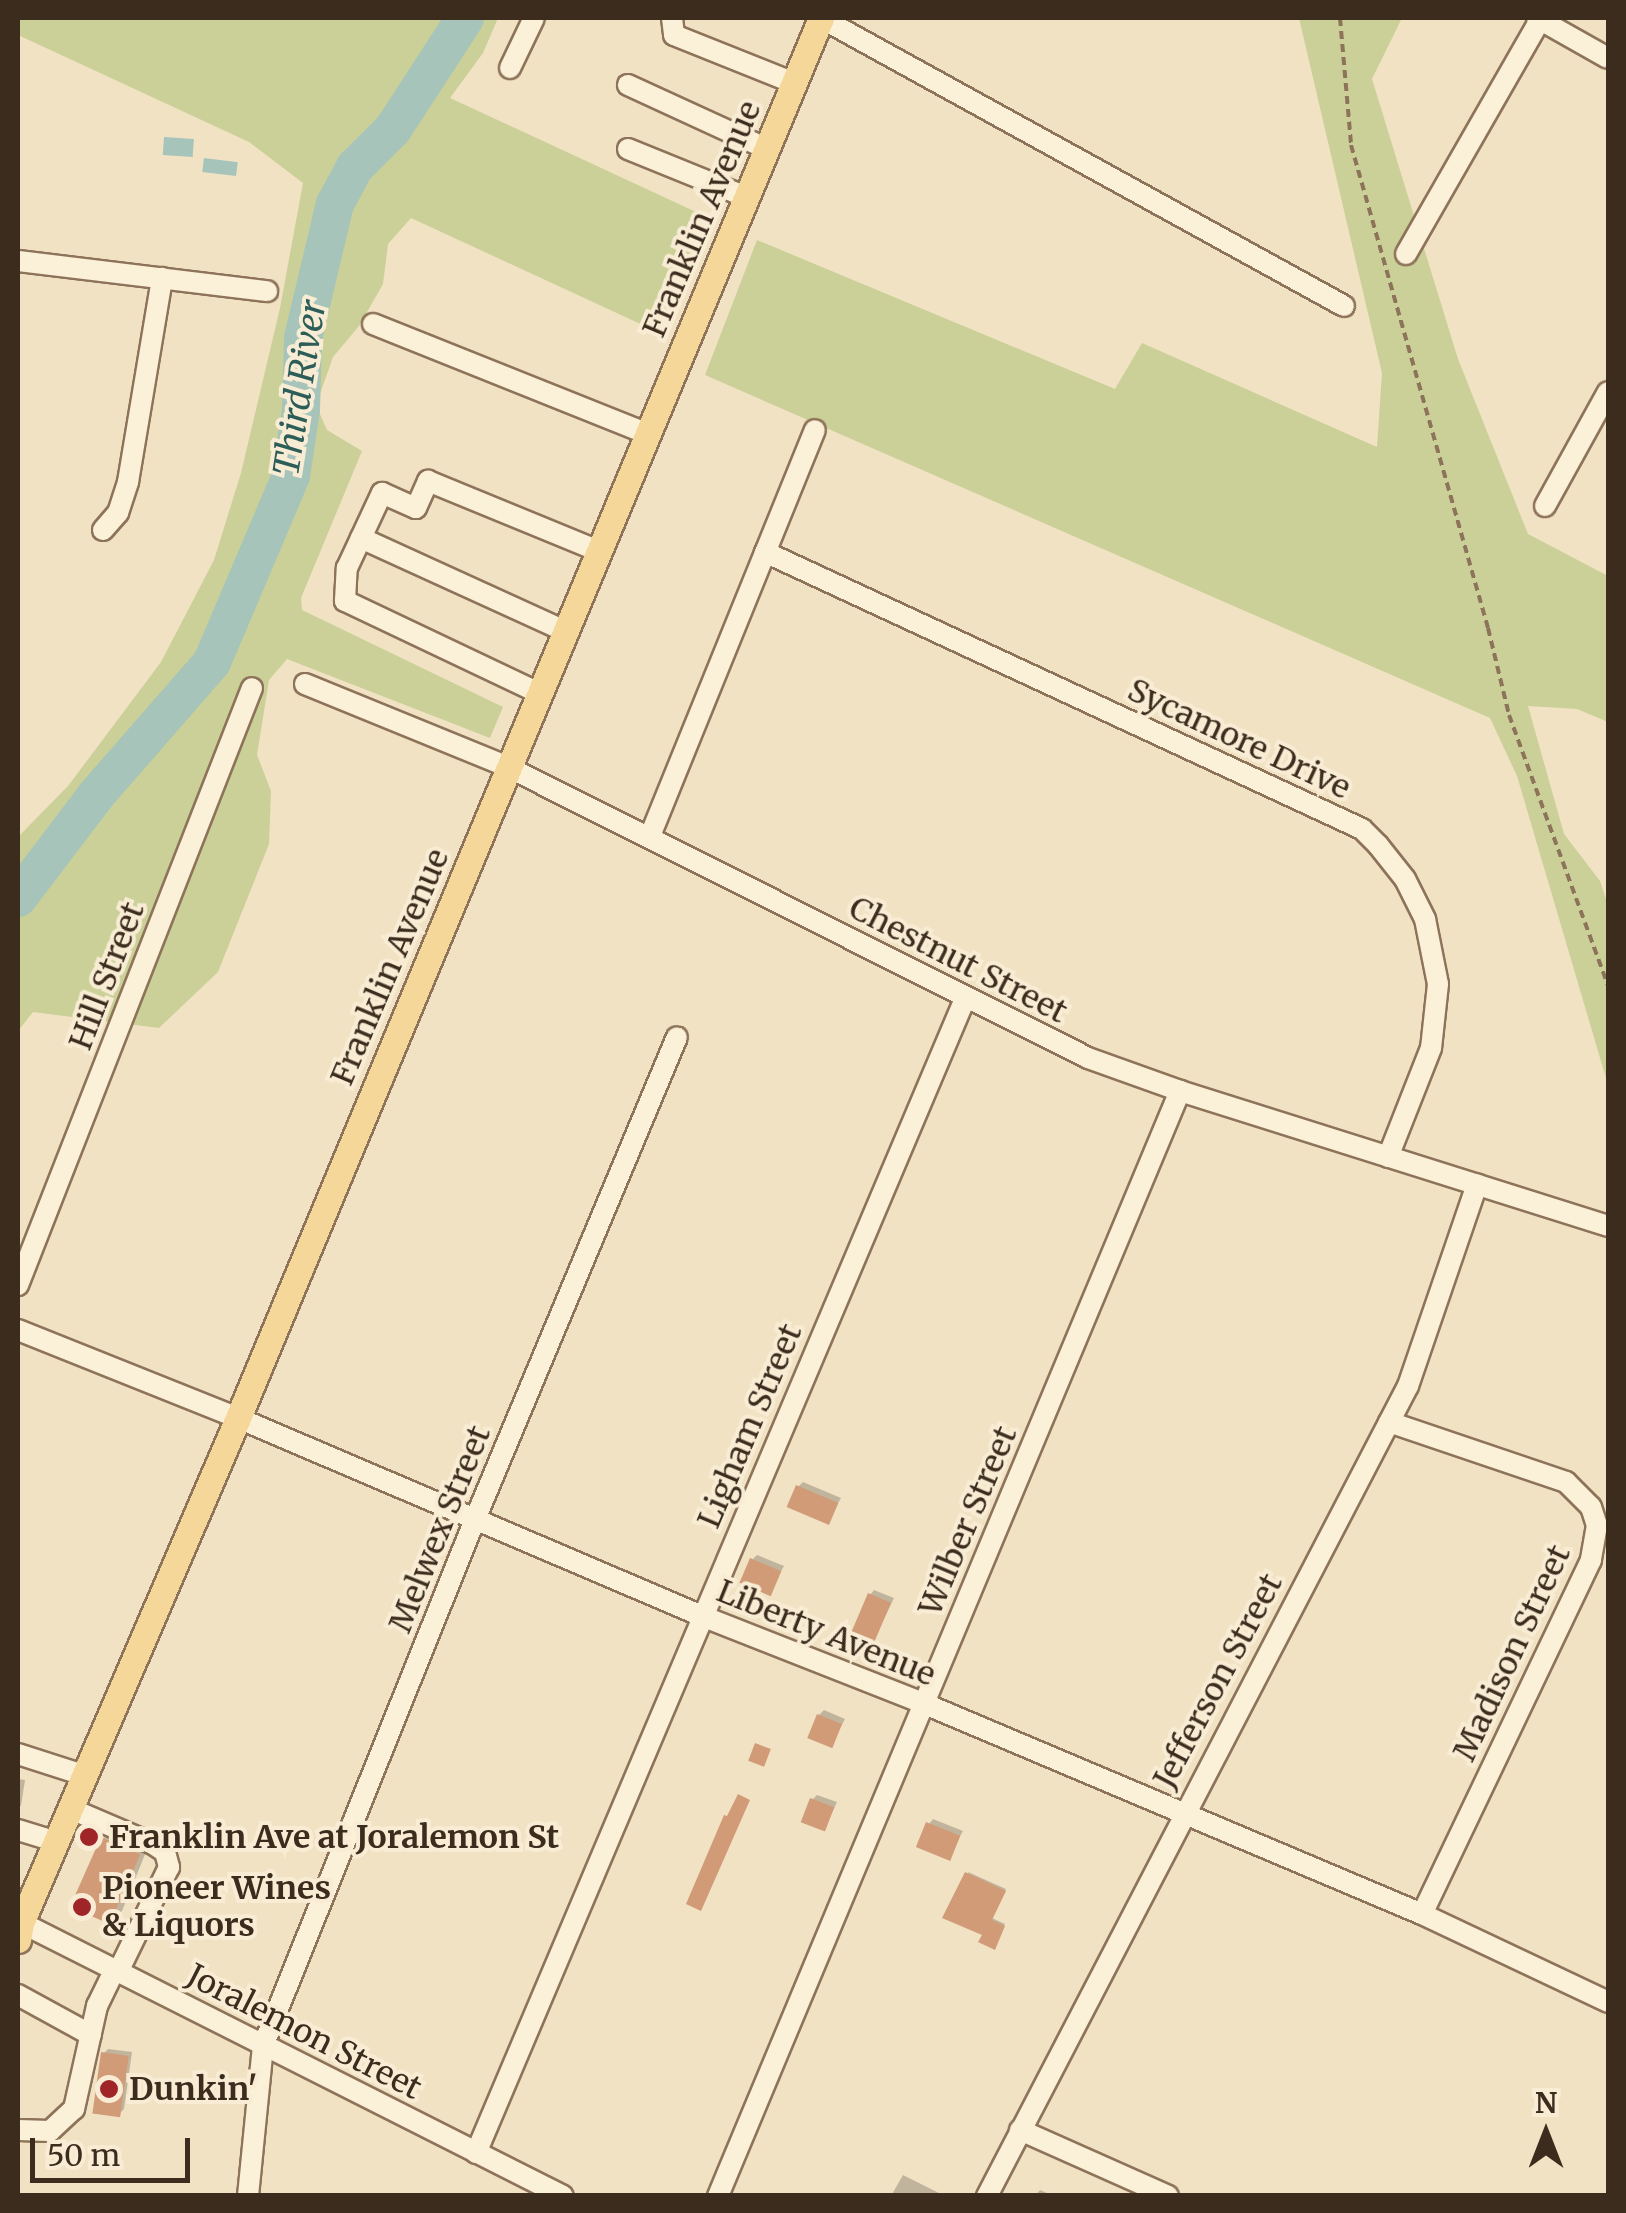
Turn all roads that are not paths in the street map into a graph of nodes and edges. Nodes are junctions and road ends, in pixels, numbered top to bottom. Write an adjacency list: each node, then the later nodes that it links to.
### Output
1 (534, 18): 6 (street)
2 (672, 18): 7 (street)
3 (821, 18): 7 (main road, Franklin Avenue); 16 (street)
4 (1539, 18): 5 (street); 12 (street)
5 (1608, 58)
6 (510, 68)
7 (794, 83): 9 (main road, Franklin Avenue)
8 (628, 85): 9 (street)
9 (766, 148): 11 (main road, Franklin Avenue)
10 (628, 149): 11 (street)
11 (746, 197): 20 (main road, Franklin Avenue)
12 (1406, 254)
13 (18, 261): 14 (street)
14 (162, 278): 15 (street); 22 (street)
15 (267, 291)
16 (1344, 306)
17 (373, 324): 20 (street)
18 (1608, 392): 21 (street)
19 (816, 430): 25 (street)
20 (648, 434): 24 (main road, Franklin Avenue)
21 (1545, 506)
22 (104, 530)
23 (361, 538): 24 (street); 26 (street); 29 (street)
24 (599, 550): 26 (main road, Franklin Avenue)
25 (765, 552): 31 (street); 35 (street, Sycamore Drive)
26 (565, 631): 29 (main road, Franklin Avenue)
27 (305, 684): 30 (street, Chestnut Street)
28 (252, 688): 38 (street, Hill Street)
29 (539, 693): 30 (main road, Franklin Avenue)
30 (508, 767): 31 (street, Chestnut Street); 40 (main road, Franklin Avenue)
31 (650, 836): 32 (street, Chestnut Street)
32 (965, 999): 34 (street, Chestnut Street); 43 (street, Ligham Street)
33 (676, 1036): 42 (street, Melwex Street)
34 (1180, 1092): 35 (street, Chestnut Street); 44 (street, Wilber Street)
35 (1388, 1157): 36 (street, Chestnut Street)
36 (1477, 1185): 37 (street, Chestnut Street); 41 (street, Jefferson Street)
37 (1608, 1226)
38 (18, 1285)
39 (18, 1330): 40 (street, Liberty Avenue)
40 (238, 1418): 42 (street, Liberty Avenue); 46 (main road, Franklin Avenue)
41 (1390, 1422): 48 (street, Jefferson Street); 51 (street, Madison Street)
42 (476, 1517): 43 (street, Liberty Avenue); 57 (street, Melwex Street)
43 (702, 1616): 44 (street, Liberty Avenue); 60 (street, Ligham Street)
44 (925, 1704): 48 (street, Liberty Avenue); 65 (street, Wilber Street)
45 (18, 1754): 46 (street)
46 (86, 1776): 47 (main road, Franklin Avenue)
47 (71, 1809): 50 (main road, Franklin Avenue); 53 (street)
48 (1182, 1814): 51 (street, Liberty Avenue); 59 (street, Jefferson Street)
49 (18, 1830): 50 (street)
50 (57, 1842): 52 (main road, Franklin Avenue)
51 (1422, 1914): 55 (street, Liberty Avenue)
52 (19, 1928): 53 (street, Joralemon Street)
53 (116, 1971): 56 (street); 57 (street, Joralemon Street)
54 (18, 1995): 56 (street)
55 (1608, 2002)
56 (90, 2034): 58 (street)
57 (263, 2046): 60 (street, Joralemon Street); 62 (street, Melwex Street)
58 (18, 2130)
59 (1020, 2130): 66 (street, Jefferson Street); 67 (street)
60 (476, 2152): 61 (street, Joralemon Street)
61 (518, 2173): 63 (street); 64 (street, Joralemon Street)
62 (248, 2196)
63 (516, 2196)
64 (563, 2196)
65 (718, 2196)
66 (988, 2196)
67 (1168, 2196)

